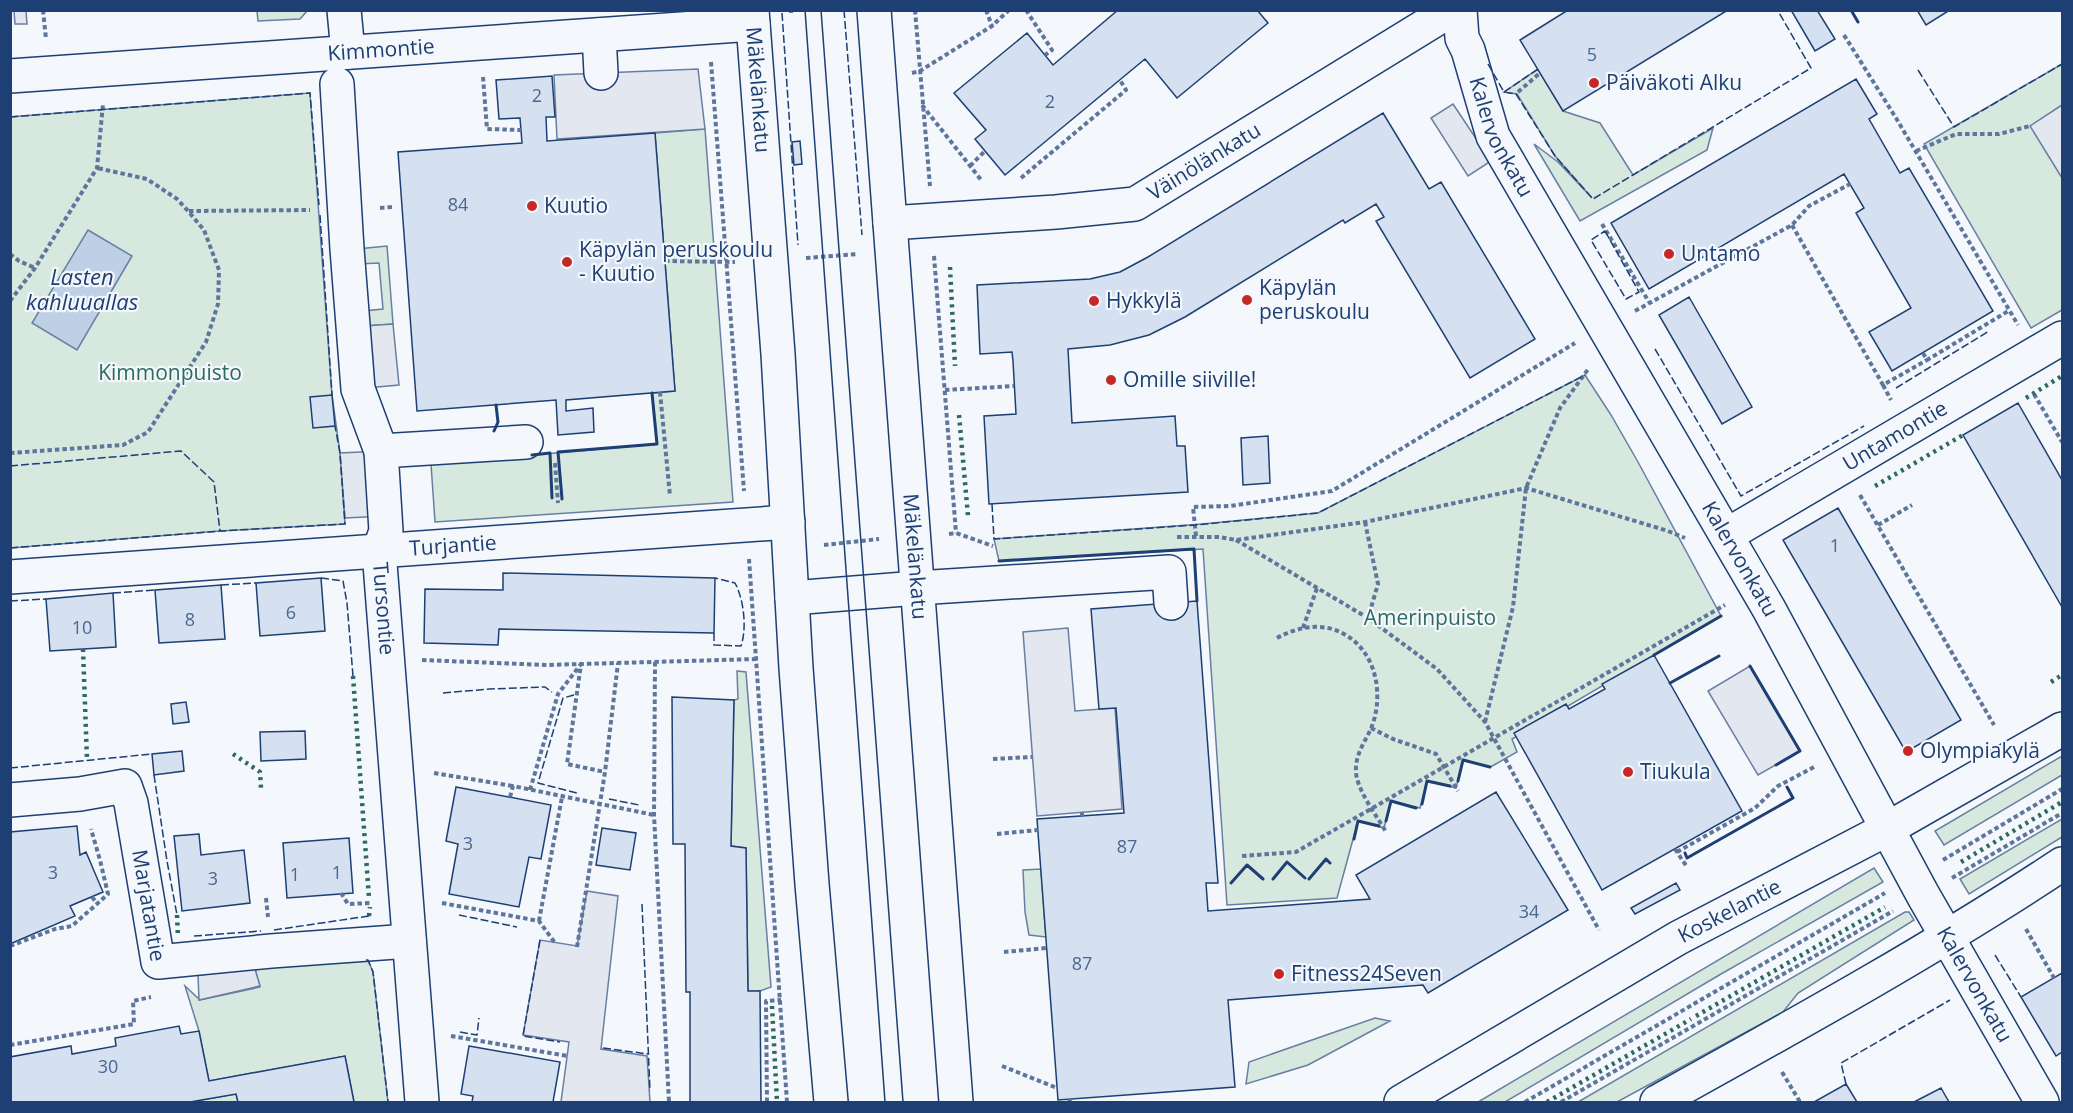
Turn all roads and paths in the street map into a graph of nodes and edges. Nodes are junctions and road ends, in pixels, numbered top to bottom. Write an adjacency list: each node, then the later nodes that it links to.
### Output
1 (43, 10): 14 (path)
2 (344, 10): 15 (street)
3 (874, 10): 25 (street, Mäkelänkatu)
4 (915, 10): 19 (path)
5 (986, 10): 11 (path)
6 (1009, 10): 11 (path)
7 (1026, 10): 16 (path)
8 (1451, 10): 43 (street, Väinölänkatu)
9 (1460, 10): 52 (street, Kalervonkatu)
10 (753, 17): 12 (street, Kimmontie); 45 (street, Mäkelänkatu)
11 (992, 26): 19 (path)
12 (599, 34): 15 (street, Kimmontie); 20 (street)
13 (1844, 35): 32 (path)
14 (46, 43)
15 (348, 52): 18 (street, Kimmontie)
16 (1045, 55)
17 (711, 58): 47 (path)
18 (103, 70): 23 (street, Kimmontie); 34 (path)
19 (920, 71): 25 (path); 28 (path)
20 (601, 73)
21 (1540, 73): 24 (path)
22 (482, 74): 30 (path)
23 (10, 76)
24 (1533, 79)
25 (879, 80): 43 (street, Mäkelänkatu)
26 (1120, 80): 35 (path)
27 (337, 84): 61 (street, Tursontie)
28 (922, 105): 33 (path); 37 (path)
29 (2030, 126): 32 (path)
30 (521, 130)
31 (985, 151): 33 (path)
32 (1916, 151): 51 (path)
33 (970, 166): 38 (path)
34 (97, 168): 40 (path); 48 (path)
35 (1014, 184)
36 (1850, 184): 42 (path)
37 (930, 186)
38 (986, 187)
39 (310, 210): 40 (path)
40 (188, 211): 62 (path)
41 (1602, 224): 50 (path)
42 (1792, 225): 50 (path); 55 (path)
43 (892, 238): 45 (path); 57 (path); 75 (street, Mäkelänkatu)
44 (10, 254): 48 (path)
45 (771, 260): 47 (path); 74 (street, Mäkelänkatu)
46 (665, 261): 47 (path)
47 (727, 262): 65 (path)
48 (35, 268): 49 (path)
49 (10, 301)
50 (1649, 302): 52 (path)
51 (2010, 310): 54 (path); 55 (path)
52 (1613, 343): 64 (path); 73 (street, Kalervonkatu); 76 (path)
53 (1923, 353): 55 (path)
54 (2042, 359): 59 (path); 63 (street, Untamontie)
55 (1927, 360)
56 (1014, 386): 57 (path)
57 (945, 390): 72 (path)
58 (660, 392): 67 (path)
59 (2062, 442)
60 (540, 448): 61 (street); 66 (path)
61 (381, 451): 78 (street, Tursontie)
62 (10, 453)
63 (1844, 468): 70 (path); 73 (street, Untamontie)
64 (1526, 488): 69 (path); 71 (path); 93 (path)
65 (744, 496)
66 (557, 498)
67 (671, 501)
68 (1912, 504): 70 (path)
69 (1365, 522): 76 (path); 85 (path)
70 (1878, 525): 94 (path)
71 (1668, 531)
72 (956, 533): 75 (path); 77 (path)
73 (1727, 535): 115 (street, Kalervonkatu)
74 (788, 536): 75 (path); 78 (street, Turjantie); 82 (street, Mäkelänkatu); 88 (path)
75 (914, 537): 80 (street, Mäkelänkatu)
76 (1236, 540): 81 (path)
77 (998, 548)
78 (379, 551): 79 (street, Turjantie); 133 (street, Tursontie)
79 (10, 577)
80 (917, 588): 82 (street); 83 (street); 153 (street, Mäkelänkatu)
81 (1317, 588): 85 (path); 86 (path)
82 (792, 598): 152 (street, Mäkelänkatu)
83 (1171, 603)
84 (1726, 605): 97 (path)
85 (1368, 618): 93 (path)
86 (1303, 628): 87 (path); 95 (path)
87 (1277, 638)
88 (757, 659): 90 (path); 141 (path)
89 (415, 660): 92 (path)
90 (655, 662): 91 (path); 114 (path)
91 (618, 663): 92 (path); 102 (path)
92 (581, 664): 102 (path); 106 (path)
93 (1485, 722): 97 (path)
94 (1994, 725)
95 (1371, 728): 101 (path); 112 (path)
96 (2062, 729): 115 (street, Koskelantie)
97 (1495, 738): 101 (path); 131 (path)
98 (1032, 757): 99 (path)
99 (993, 759)
100 (1816, 766): 122 (path)
101 (1443, 767): 107 (path); 112 (path)
102 (606, 771): 111 (path)
103 (434, 773): 104 (path)
104 (513, 786): 106 (path); 108 (path)
105 (2062, 789): 124 (path)
106 (530, 790): 109 (path)
107 (1458, 791)
108 (510, 797)
109 (562, 797): 111 (path); 129 (path)
110 (10, 800): 133 (street, Marjatantie)
111 (600, 804): 114 (path); 136 (path)
112 (1373, 809): 117 (path); 119 (path)
113 (2062, 813): 123 (path)
114 (654, 815): 149 (path)
115 (1887, 829): 124 (street, Kalervonkatu); 154 (street, Koskelantie)
116 (1038, 830): 118 (path)
117 (1386, 832)
118 (997, 834)
119 (1242, 856)
120 (100, 860): 126 (path)
121 (2062, 864): 132 (street)
122 (1687, 867)
123 (1961, 873)
124 (1913, 877): 132 (street, Kalervonkatu); 155 (path)
125 (92, 897): 126 (path)
126 (96, 902): 135 (path)
127 (442, 903): 129 (path)
128 (1898, 909): 156 (path)
129 (539, 921): 134 (path)
130 (2026, 928): 139 (path)
131 (1599, 930)
132 (1948, 938): 157 (street); 159 (street, Kalervonkatu)
133 (409, 941): 148 (street, Tursontie)
134 (555, 943)
135 (10, 946)
136 (577, 947)
137 (1047, 948): 138 (path)
138 (1004, 952)
139 (2054, 978)
140 (155, 996): 143 (path)
141 (781, 1000): 150 (path); 151 (path)
142 (450, 1036): 144 (path)
143 (10, 1045)
144 (568, 1056)
145 (1002, 1066): 147 (path)
146 (1780, 1069): 158 (path)
147 (1057, 1088)
148 (422, 1102)
149 (669, 1102)
150 (767, 1102)
151 (787, 1102)
152 (831, 1102)
153 (956, 1102)
154 (1401, 1102)
155 (1525, 1102)
156 (1561, 1102)
157 (1657, 1102)
158 (1800, 1102)
159 (2042, 1102)

